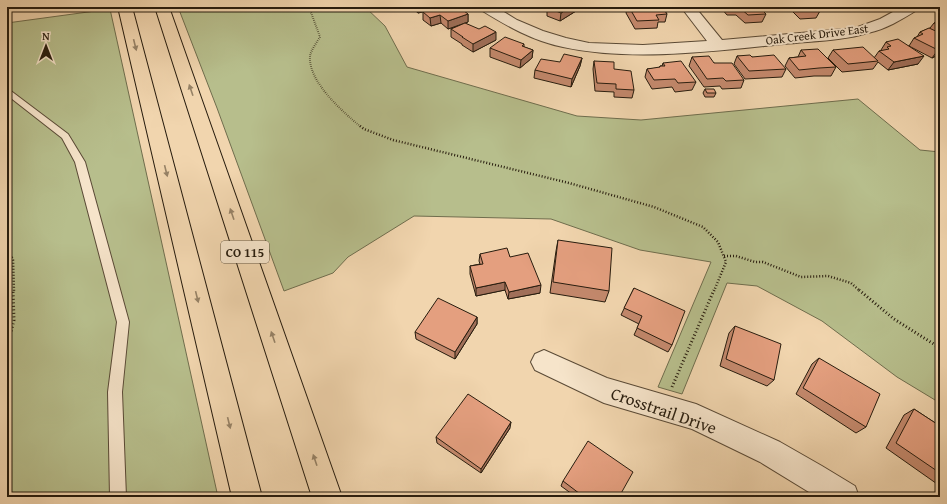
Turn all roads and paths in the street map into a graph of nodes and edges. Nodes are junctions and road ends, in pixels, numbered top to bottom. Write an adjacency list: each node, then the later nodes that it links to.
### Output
1 (125, 7): 16 (highway, one-way to 16)
2 (162, 7): 17 (highway, CO 115, one-way to 2)
3 (309, 7): 10 (path)
4 (486, 7): 7 (street, Oak Creek Drive East)
5 (688, 7): 7 (street)
6 (912, 7): 7 (street, Oak Creek Drive East)
7 (718, 45)
8 (7, 92): 15 (lane)
9 (7, 246): 11 (path)
10 (724, 256): 12 (path); 14 (path)
11 (7, 348)
12 (940, 348)
13 (544, 362): 14 (street, Crosstrail Drive)
14 (664, 407): 18 (street, Crosstrail Drive)
15 (118, 497)
16 (247, 497)
17 (327, 497)
18 (844, 497)

